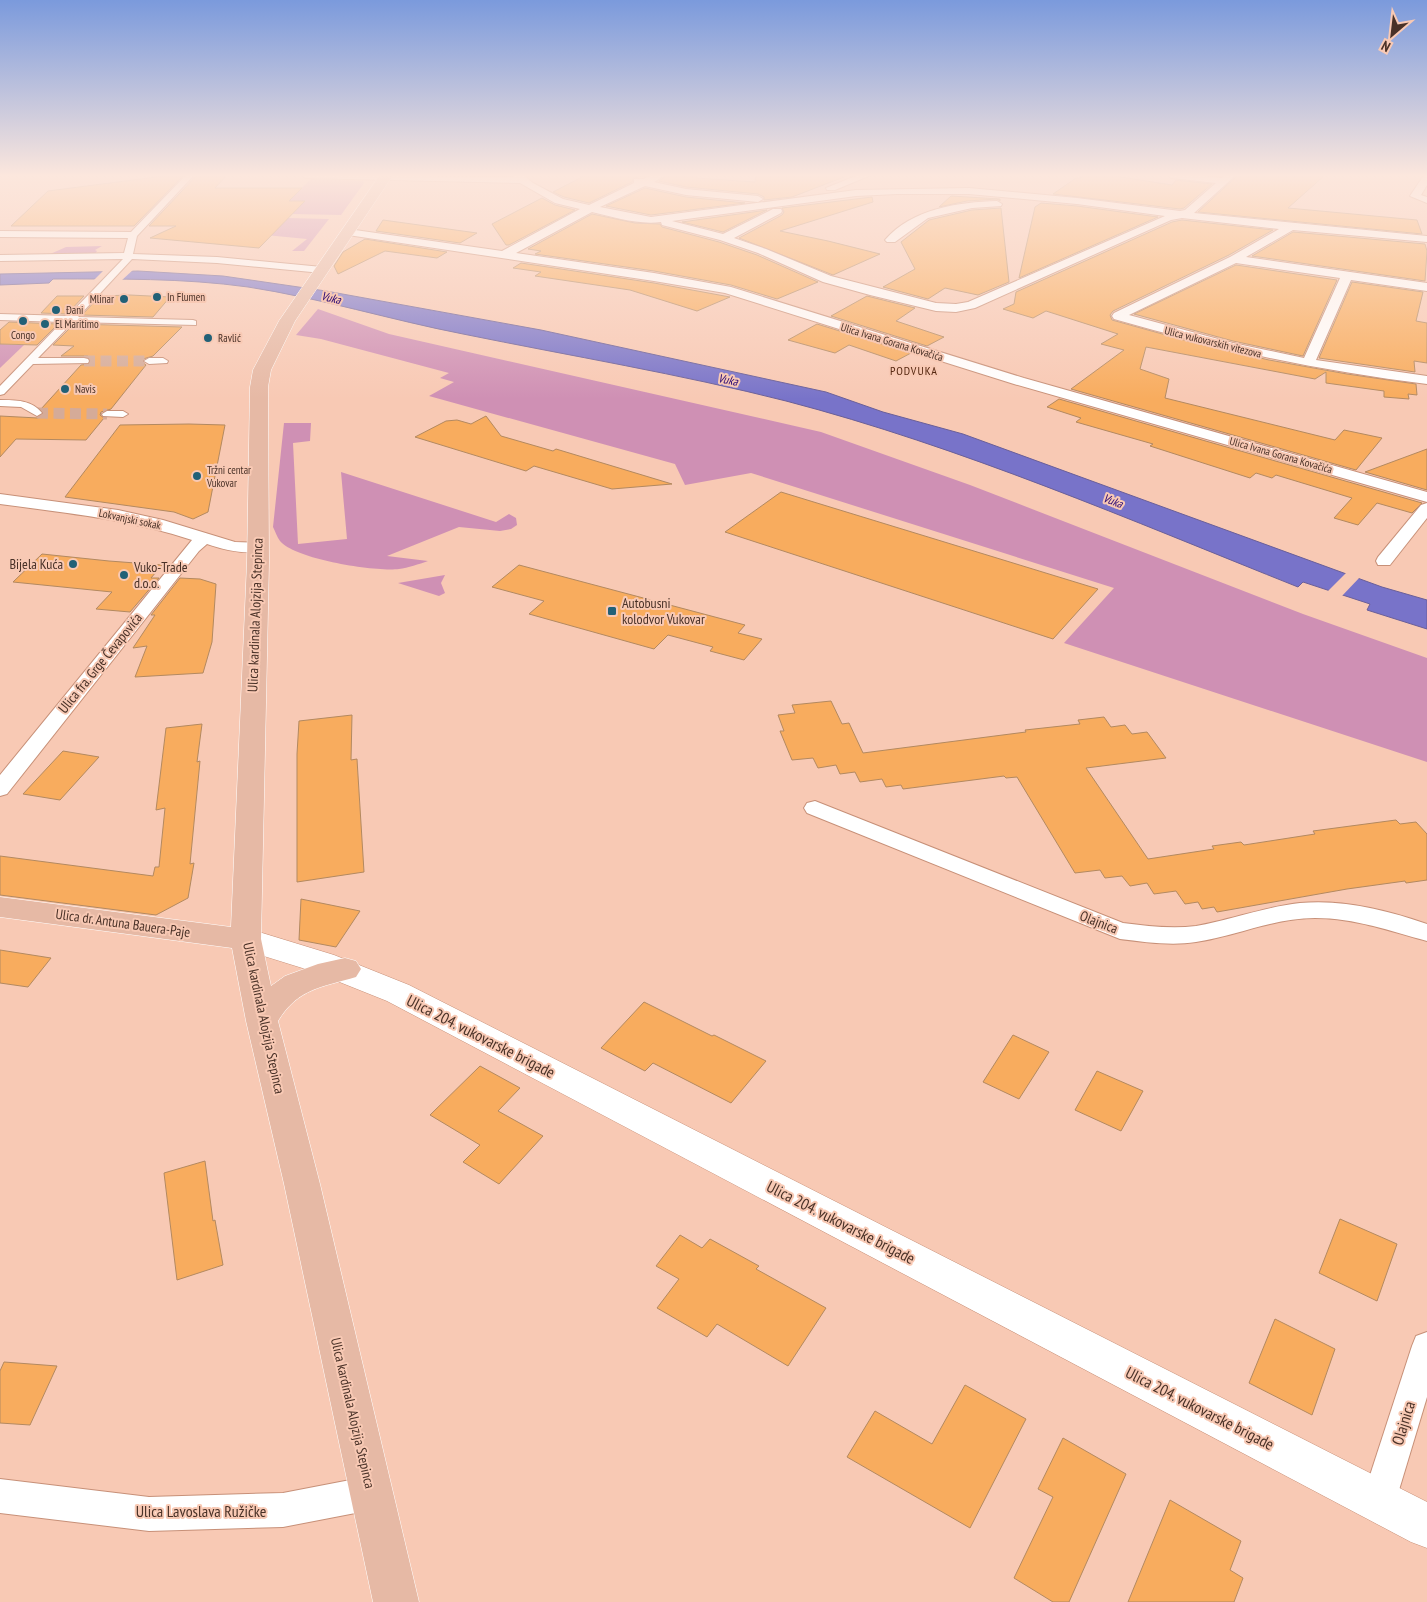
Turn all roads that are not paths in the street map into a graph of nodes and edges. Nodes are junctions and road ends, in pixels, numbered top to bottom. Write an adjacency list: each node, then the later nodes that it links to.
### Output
1 (130, 250): 10 (street)
2 (335, 250): 12 (main road, Ulica kardinala Alojzija Stepinca)
3 (468, 250): 8 (street, Ulica Ivana Gorana Kovačića)
4 (514, 250): 8 (street)
5 (758, 250): 6 (street)
6 (1098, 250)
7 (1251, 250): 11 (street)
8 (504, 255): 29 (street, Ulica Ivana Gorana Kovačića)
9 (0, 258): 10 (street)
10 (128, 258): 12 (street); 16 (street)
11 (1234, 259): 13 (street); 22 (street, Ulica vukovarskih vitezova)
12 (318, 274): 33 (main road, Ulica kardinala Alojzija Stepinca)
13 (1347, 276): 14 (street); 22 (street)
14 (1427, 287)
15 (0, 317): 16 (street)
16 (73, 319): 17 (street); 18 (street)
17 (193, 323)
18 (32, 361): 19 (street); 24 (street)
19 (84, 361)
20 (149, 361): 21 (street)
21 (164, 361)
22 (1308, 364): 23 (street, Ulica vukovarskih vitezova)
23 (1427, 380)
24 (0, 392)
25 (0, 403): 26 (street)
26 (37, 413)
27 (107, 414): 28 (street)
28 (123, 414)
29 (1427, 497)
30 (0, 499): 32 (street, Lokvanjski sokak)
31 (1427, 508): 34 (street)
32 (203, 539): 33 (street, Lokvanjski sokak); 35 (street, Ulica fra. Grge Čevapovića)
33 (258, 546): 39 (main road, Ulica kardinala Alojzija Stepinca)
34 (1384, 560)
35 (0, 789)
36 (815, 808): 38 (street, Olajnica)
37 (0, 907): 39 (main road, Ulica dr. Antuna Bauera-Paje)
38 (1427, 933)
39 (246, 939): 40 (street, Ulica 204. vukovarske brigade); 41 (main road, Ulica kardinala Alojzija Stepinca)
40 (345, 969): 41 (main road); 45 (street, Ulica 204. vukovarske brigade)
41 (262, 1021): 43 (main road, Ulica kardinala Alojzija Stepinca)
42 (1427, 1346): 45 (street, Olajnica)
43 (371, 1493): 44 (street, Ulica Lavoslava Ružičke); 47 (main road, Ulica kardinala Alojzija Stepinca)
44 (0, 1496)
45 (1379, 1500): 46 (street, Ulica 204. vukovarske brigade)
46 (1427, 1526)
47 (396, 1602)

